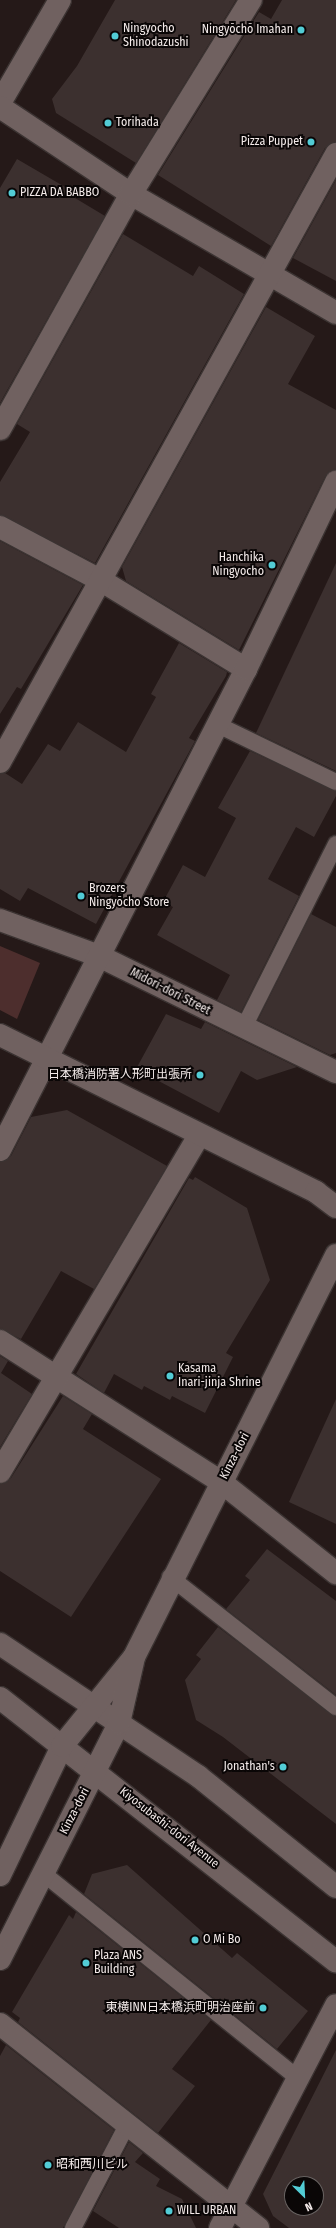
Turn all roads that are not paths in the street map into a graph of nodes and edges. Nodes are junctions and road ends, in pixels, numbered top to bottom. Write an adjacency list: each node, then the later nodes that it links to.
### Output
1 (60, 0): 3 (street)
2 (251, 0): 6 (street)
3 (0, 103)
4 (0, 107): 6 (street)
5 (336, 154): 7 (street)
6 (131, 194): 7 (street); 9 (street)
7 (271, 275): 8 (street); 12 (street)
8 (336, 314)
9 (0, 429)
10 (336, 482): 13 (street)
11 (0, 527): 12 (street)
12 (102, 581): 13 (street); 15 (street)
13 (246, 669): 14 (street)
14 (218, 724): 16 (lane); 19 (street)
15 (0, 762)
16 (336, 782)
17 (336, 844): 20 (lane)
18 (0, 920): 19 (street, Midori-dori Street)
19 (99, 956): 20 (street, Midori-dori Street); 22 (street)
20 (243, 1029): 23 (street, Midori-dori Street)
21 (0, 1035): 22 (street)
22 (48, 1058): 24 (street); 25 (street)
23 (336, 1072)
24 (199, 1136): 26 (street); 29 (street)
25 (0, 1150)
26 (336, 1207)
27 (336, 1255): 31 (street, Kinza-dori)
28 (0, 1341): 29 (street)
29 (56, 1378): 30 (street); 31 (street)
30 (0, 1472)
31 (221, 1482): 32 (street); 33 (street, Kinza-dori)
32 (336, 1573)
33 (171, 1578): 35 (street, Kinza-dori); 38 (lane)
34 (0, 1644): 37 (street)
35 (134, 1657): 37 (street, Kinza-dori); 39 (street, Kinza-dori)
36 (0, 1698): 40 (street, Kiyosubashi-dori Avenue)
37 (94, 1706): 39 (street); 40 (street, Kinza-dori)
38 (336, 1707)
39 (119, 1723): 41 (street, Kinza-dori); 44 (street)
40 (62, 1746): 41 (street, Kiyosubashi-dori Avenue); 43 (street, Kinza-dori)
41 (96, 1772): 42 (street, Kinza-dori); 46 (street, Kiyosubashi-dori Avenue)
42 (44, 1874): 45 (street, Kinza-dori); 49 (lane)
43 (0, 1875)
44 (336, 1887)
45 (0, 1959)
46 (336, 1960)
47 (336, 2005): 49 (street)
48 (0, 2024): 50 (street)
49 (298, 2078): 51 (street)
50 (127, 2125): 51 (street); 52 (lane)
51 (231, 2207): 53 (street); 54 (street)
52 (73, 2228)
53 (220, 2228)
54 (258, 2228)

